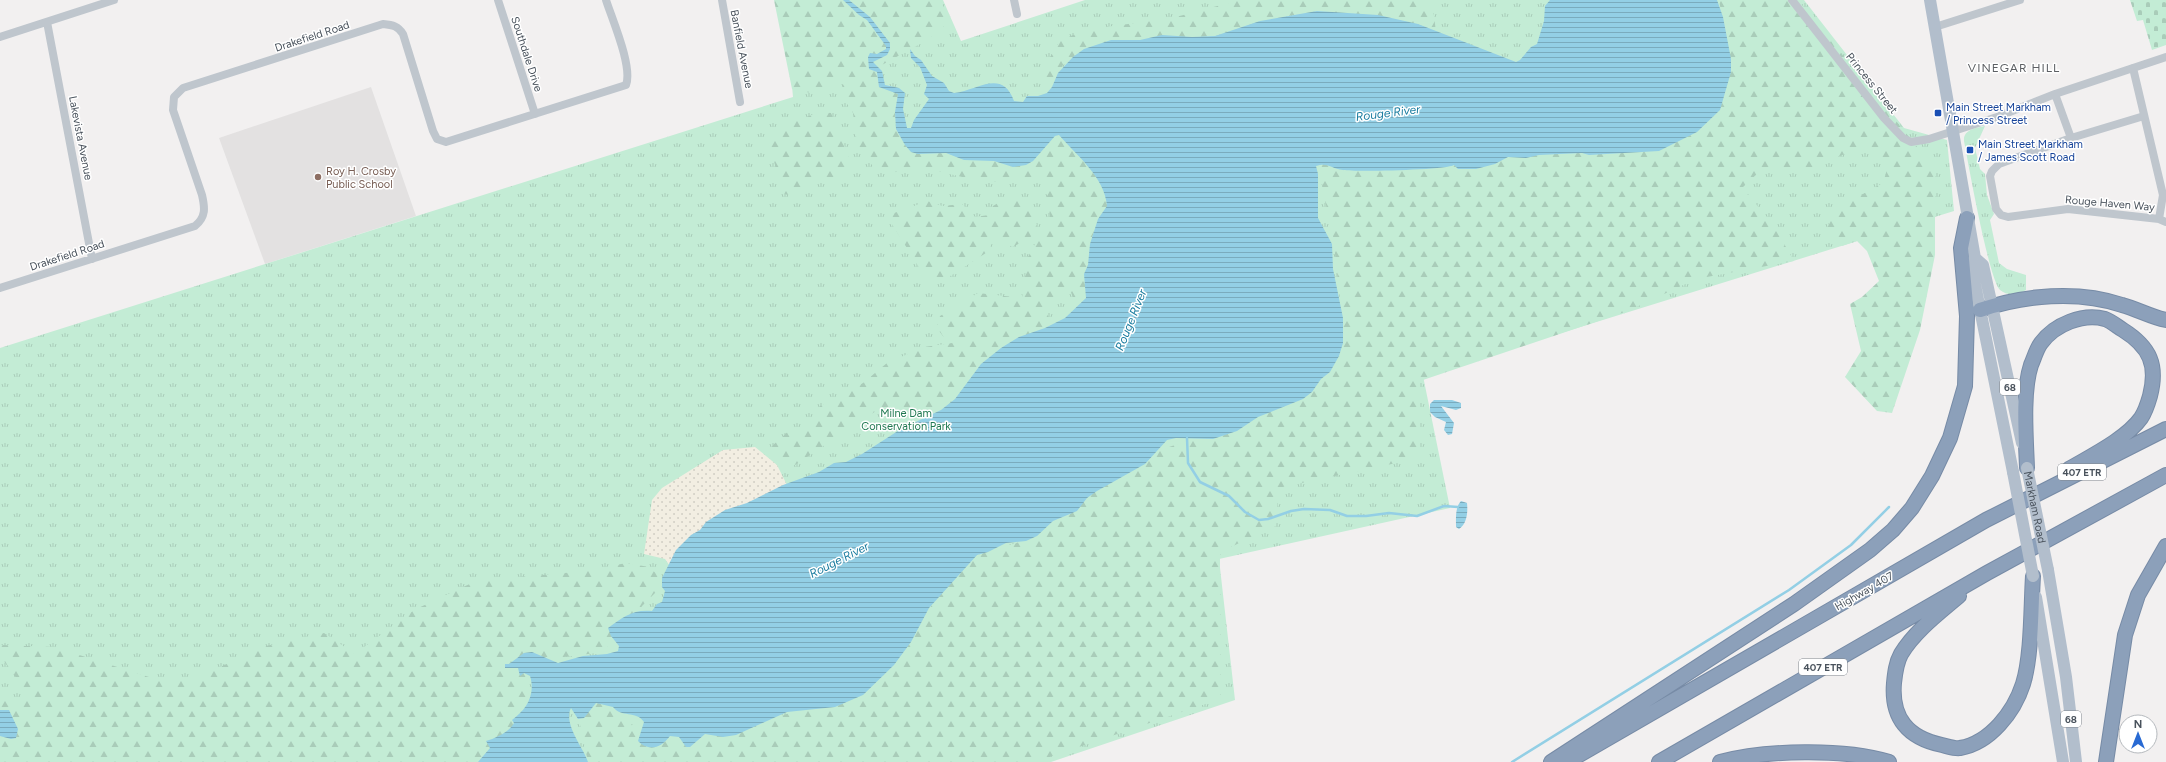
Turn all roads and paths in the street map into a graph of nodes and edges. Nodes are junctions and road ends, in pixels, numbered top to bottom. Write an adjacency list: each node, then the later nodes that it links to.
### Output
1 (114, 0): 10 (street)
2 (498, 0): 17 (street, Southdale Drive)
3 (606, 0): 17 (street, Drakefield Road)
4 (722, 0): 16 (street, Banfield Avenue)
5 (1014, 0): 9 (street)
6 (1792, 0): 19 (street, Princess Street)
7 (1930, 0): 11 (main road)
8 (2020, 0): 11 (street)
9 (1017, 14)
10 (47, 22): 12 (street); 23 (street, Lakevista Avenue)
11 (1935, 27): 19 (main road)
12 (0, 37)
13 (2166, 57): 14 (street, Princess Street)
14 (2133, 68): 15 (street, Princess Street); 18 (street, Rouge Haven Way)
15 (2055, 94): 19 (street, Princess Street); 20 (street)
16 (740, 102)
17 (535, 114): 23 (street, Drakefield Road)
18 (2144, 116): 20 (street, Rouge Haven Way); 22 (street, Rouge Haven Way)
19 (1952, 130): 21 (main road, 68)
20 (2071, 138): 22 (street, Rouge Haven Way)
21 (1967, 218): 25 (main road, Markham Road / 68); 34 (highway)
22 (2163, 221)
23 (92, 259): 24 (street, Drakefield Road)
24 (0, 288)
25 (1986, 308): 26 (highway); 28 (main road, Markham Road / 68); 33 (main road, Markham Road / 68, bridge)
26 (2166, 320)
27 (2166, 429): 30 (highway, Highway 407 / 407 ETR)
28 (2027, 468): 30 (highway); 40 (main road, Markham Road / 68, bridge)
29 (2166, 475): 32 (highway, 407 ETR)
30 (1997, 515): 35 (highway, Highway 407 / 407 ETR)
31 (2166, 546): 41 (highway)
32 (1987, 573): 33 (highway); 36 (highway, 407 ETR)
33 (2033, 576): 39 (main road, Markham Road / 68)
34 (1551, 762)
35 (1567, 762)
36 (1659, 762)
37 (1720, 762): 38 (highway)
38 (1889, 762)
39 (2063, 762)
40 (2076, 762)
41 (2106, 762)

